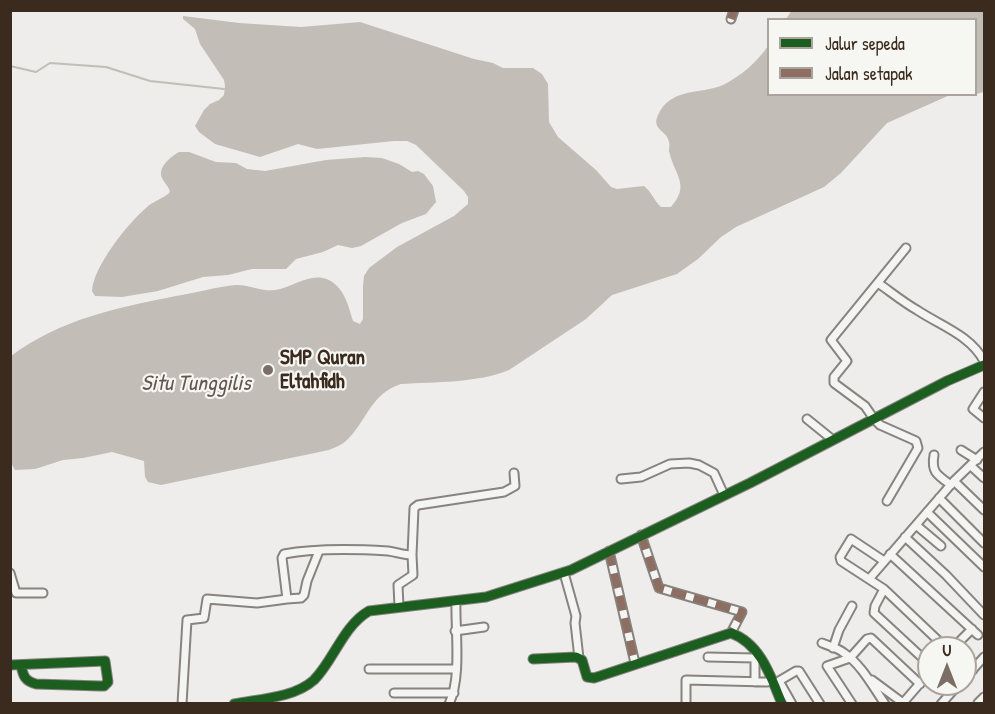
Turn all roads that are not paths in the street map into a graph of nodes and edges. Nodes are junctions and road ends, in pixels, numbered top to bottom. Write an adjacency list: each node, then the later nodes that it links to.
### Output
1 (734, 10): 2 (street)
2 (731, 19)
3 (906, 248): 4 (street)
4 (878, 283): 5 (street); 9 (street)
5 (984, 365): 9 (street)
6 (984, 392): 7 (street)
7 (984, 418)
8 (807, 419): 10 (street)
9 (874, 419): 10 (street); 22 (street)
10 (833, 440): 20 (street)
11 (962, 450): 14 (street)
12 (984, 452): 14 (street)
13 (934, 455): 19 (street)
14 (977, 460): 15 (street)
15 (971, 466): 17 (street); 19 (street)
16 (514, 473): 33 (street)
17 (984, 478)
18 (621, 479): 20 (street)
19 (952, 483): 21 (street); 23 (street)
20 (724, 495): 26 (street)
21 (939, 498): 24 (street); 28 (street)
22 (887, 501)
23 (984, 510)
24 (927, 513): 25 (street); 35 (street)
25 (916, 525): 27 (street); 29 (street)
26 (641, 535): 31 (street); 49 (street)
27 (905, 537): 32 (street); 45 (street)
28 (984, 543)
29 (941, 546)
30 (319, 551): 33 (street); 41 (street); 41 (street)
31 (609, 551): 37 (street); 60 (street)
32 (890, 554): 34 (street); 47 (street)
33 (412, 555): 44 (street)
34 (884, 561): 38 (street); 38 (street)
35 (984, 567)
36 (10, 573): 40 (street)
37 (564, 573): 42 (street); 57 (street)
38 (870, 578): 39 (street)
39 (885, 589): 51 (street); 55 (street)
40 (43, 593)
41 (287, 599): 74 (street)
42 (456, 601): 44 (street); 48 (street)
43 (852, 606): 54 (street)
44 (399, 607): 75 (street)
45 (984, 615)
46 (484, 627): 48 (street)
47 (972, 629): 50 (street); 52 (street)
48 (455, 631): 64 (street)
49 (731, 633): 60 (street); 78 (street)
50 (978, 635)
51 (934, 636)
52 (965, 636)
53 (822, 643): 54 (street)
54 (833, 648): 58 (street)
55 (917, 653)
56 (708, 657): 67 (street)
57 (579, 658): 59 (street); 60 (street)
58 (850, 658): 65 (street); 66 (street); 81 (street)
59 (533, 659)
60 (635, 663)
61 (10, 665): 62 (street)
62 (21, 665): 62 (street)
63 (369, 669): 64 (street)
64 (456, 669): 71 (street)
65 (865, 675): 73 (street); 82 (street)
66 (917, 681)
67 (755, 682): 68 (street); 77 (street)
68 (767, 682)
69 (917, 687): 73 (street)
70 (394, 693): 71 (street)
71 (454, 693): 76 (street)
72 (984, 697): 83 (street)
73 (902, 703)
74 (182, 704)
75 (234, 704)
76 (449, 704)
77 (686, 704)
78 (782, 704)
79 (792, 704): 80 (street)
80 (819, 704)
81 (852, 704)
82 (885, 704)
83 (978, 704)

